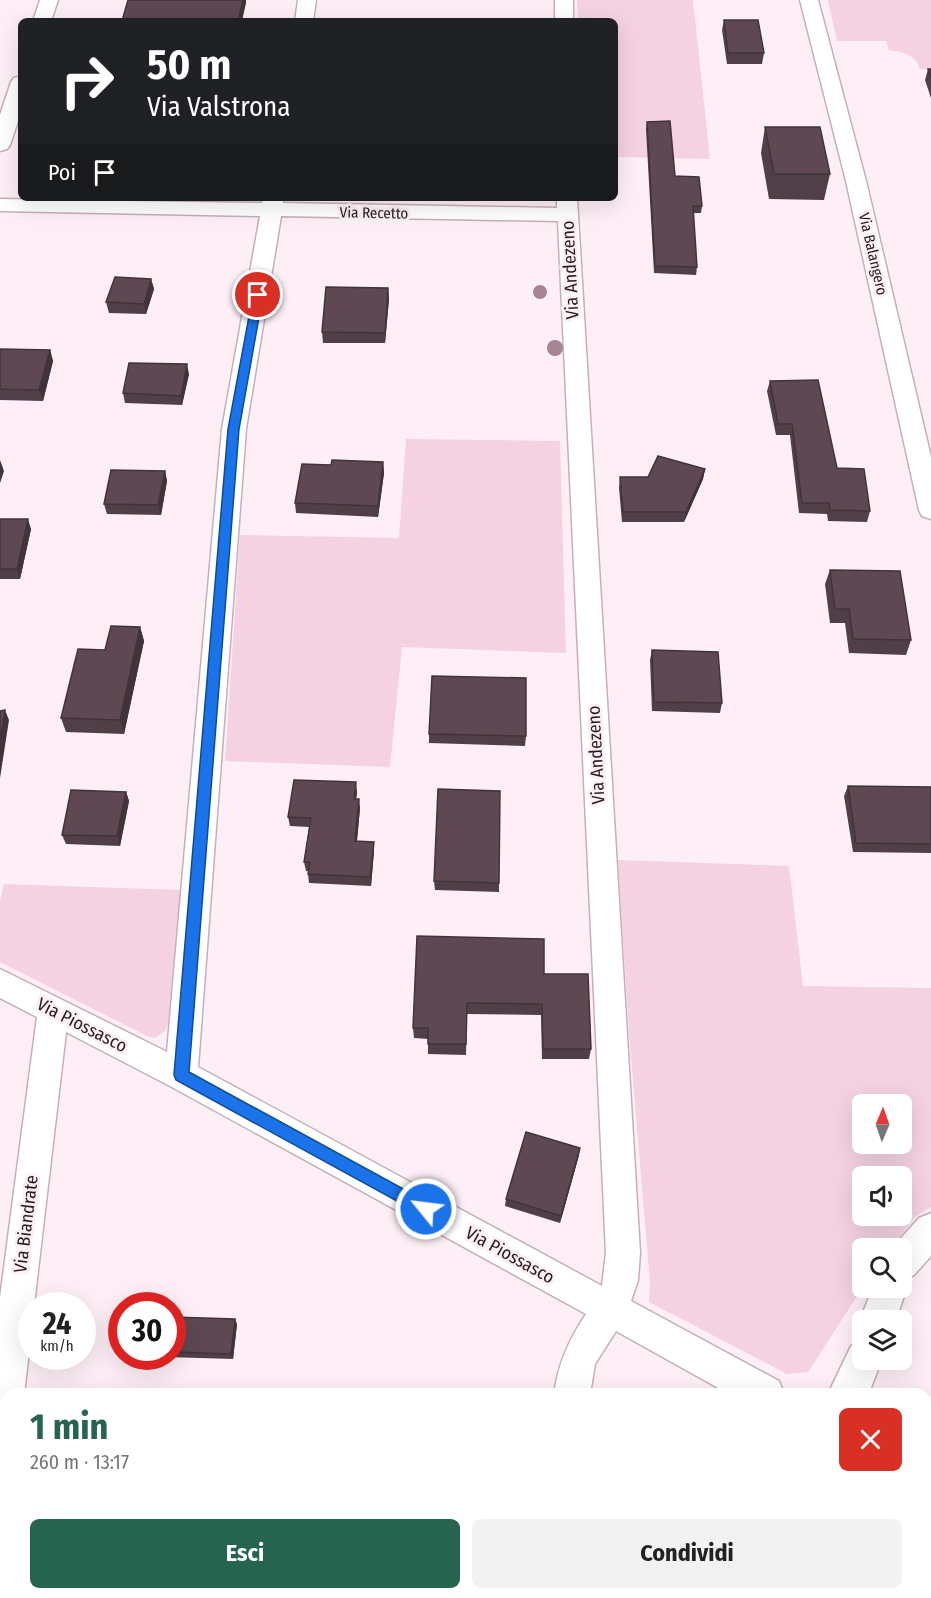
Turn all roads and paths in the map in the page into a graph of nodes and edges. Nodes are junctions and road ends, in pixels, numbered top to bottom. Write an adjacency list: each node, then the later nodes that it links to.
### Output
1 (49, 0): 5 (street)
2 (307, 0): 6 (street)
3 (564, 0): 7 (street)
4 (809, 0): 13 (street, Via Balangero)
5 (43, 18)
6 (304, 18)
7 (564, 18)
8 (18, 91): 9 (street)
9 (0, 145)
10 (0, 205): 11 (street, Via Recetto)
11 (272, 205): 12 (street, Via Recetto); 16 (street)
12 (567, 207): 19 (street, Via Andezeno)
13 (931, 510)
14 (0, 982): 15 (street, Via Piossasco)
15 (53, 1010): 16 (street, Via Piossasco); 21 (street, Via Biandrate)
16 (181, 1075): 19 (street, Via Piossasco)
17 (931, 1230): 18 (street)
18 (912, 1252)
19 (609, 1309): 22 (street, Via Andezeno); 23 (street, Via Piossasco)
20 (860, 1370): 24 (street)
21 (6, 1388)
22 (573, 1388)
23 (755, 1388)
24 (850, 1388)

